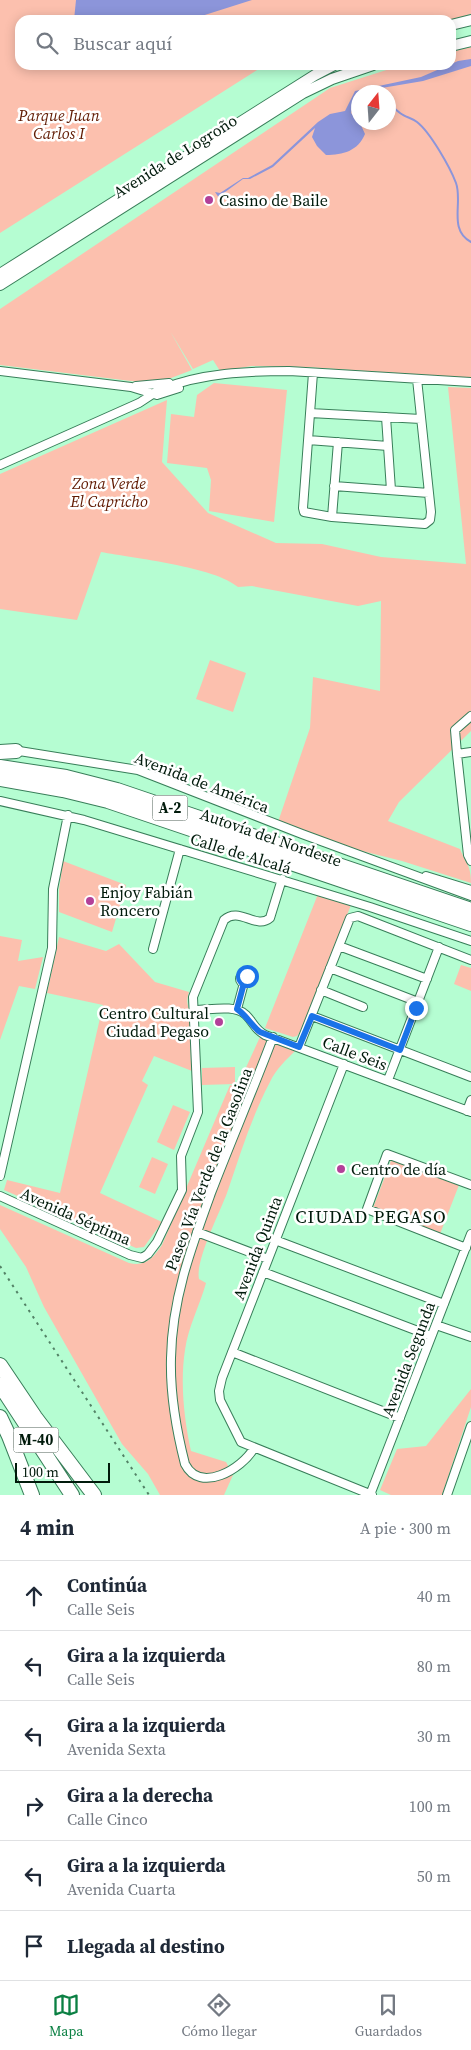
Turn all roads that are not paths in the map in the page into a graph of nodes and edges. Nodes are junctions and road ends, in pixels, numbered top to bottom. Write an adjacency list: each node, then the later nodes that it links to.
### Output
1 (471, 20): 2 (main road)
2 (456, 24)
3 (471, 41): 4 (main road)
4 (456, 45)
5 (325, 70): 7 (main road, Avenida de Logroño)
6 (357, 70): 8 (main road, Avenida de Logroño)
7 (0, 274)
8 (0, 285)
9 (0, 371): 15 (street)
10 (313, 373): 11 (street); 12 (street); 17 (street)
11 (197, 379): 14 (street); 16 (street)
12 (417, 379): 13 (street); 19 (street)
13 (471, 382)
14 (182, 383): 15 (street); 16 (street)
15 (131, 387): 16 (street)
16 (154, 394): 23 (street)
17 (310, 413): 18 (street); 20 (street)
18 (386, 417): 19 (street); 22 (street)
19 (421, 419): 26 (street)
20 (308, 440): 21 (street); 27 (street)
21 (338, 442): 22 (street); 24 (street)
22 (388, 446): 25 (street)
23 (0, 465)
24 (334, 486): 25 (street); 27 (street)
25 (391, 490): 26 (street)
26 (428, 493): 27 (street)
27 (332, 517)
28 (471, 716): 33 (street)
29 (0, 748): 30 (street, Avenida de América)
30 (16, 750): 31 (highway); 41 (street, Avenida de América)
31 (0, 752)
32 (471, 752): 33 (street)
33 (457, 754): 40 (street)
34 (0, 767): 45 (highway, Autovía del Nordeste / A-2)
35 (0, 779): 39 (highway, Autovía del Nordeste / A-2)
36 (0, 801): 37 (street, Calle de Alcalá)
37 (68, 815): 38 (street, Calle de Alcalá); 70 (street)
38 (180, 849): 42 (street, Calle de Alcalá); 51 (street)
39 (253, 850): 46 (highway, Autovía del Nordeste / A-2); 47 (highway)
40 (471, 861)
41 (388, 866): 43 (street, Avenida de América); 44 (street, Avenida de América)
42 (282, 879): 48 (street, Calle de Alcalá); 60 (street, Avenida Séptima)
43 (471, 890)
44 (471, 896)
45 (471, 910)
46 (471, 924)
47 (471, 930)
48 (471, 941)
49 (339, 946): 50 (street); 53 (street); 54 (street)
50 (439, 947): 52 (street); 54 (street)
51 (153, 948)
52 (470, 959)
53 (330, 968): 56 (street); 57 (street)
54 (427, 979): 57 (street)
55 (244, 983): 59 (street)
56 (321, 990): 58 (street); 61 (street)
57 (418, 1002): 64 (street)
58 (363, 1007)
59 (237, 1009): 60 (street); 62 (street, Calle Seis)
60 (195, 1010): 72 (street, Avenida Séptima)
61 (312, 1016): 63 (street); 64 (street)
62 (273, 1037): 63 (street, Calle Seis); 73 (street, Paseo Vía Verde de la Gasolina)
63 (299, 1047): 65 (street, Calle Seis)
64 (400, 1050): 66 (street); 67 (street)
65 (344, 1064): 67 (street, Calle Seis); 75 (street, Avenida Quinta)
66 (471, 1076)
67 (388, 1080): 69 (street, Calle Seis)
68 (471, 1100): 69 (street)
69 (469, 1112)
70 (0, 1176)
71 (471, 1185): 76 (street)
72 (0, 1196)
73 (196, 1232): 77 (street); 91 (street, Paseo Vía Verde de la Gasolina)
74 (471, 1234): 76 (street, Avenida Segunda)
75 (275, 1240): 77 (street, Avenida Quinta); 79 (street)
76 (466, 1248): 79 (street, Avenida Segunda)
77 (268, 1258): 78 (street, Avenida Quinta)
78 (263, 1272): 81 (street); 83 (street, Avenida Quinta)
79 (444, 1304): 80 (street, Avenida Segunda)
80 (436, 1325): 81 (street, Avenida Segunda); 82 (street)
81 (431, 1336): 88 (street, Avenida Segunda)
82 (471, 1337)
83 (232, 1352): 88 (street); 91 (street, Avenida Quinta)
84 (0, 1365): 87 (highway, M-40)
85 (0, 1385): 93 (highway, M-40)
86 (0, 1417): 92 (highway)
87 (35, 1417): 94 (highway, M-40); 95 (highway)
88 (400, 1418): 96 (street, Avenida Segunda)
89 (471, 1426): 90 (street)
90 (468, 1444): 97 (street)
91 (254, 1448): 96 (street)
92 (32, 1495)
93 (72, 1495)
94 (84, 1495)
95 (94, 1495)
96 (371, 1495)
97 (447, 1495)

